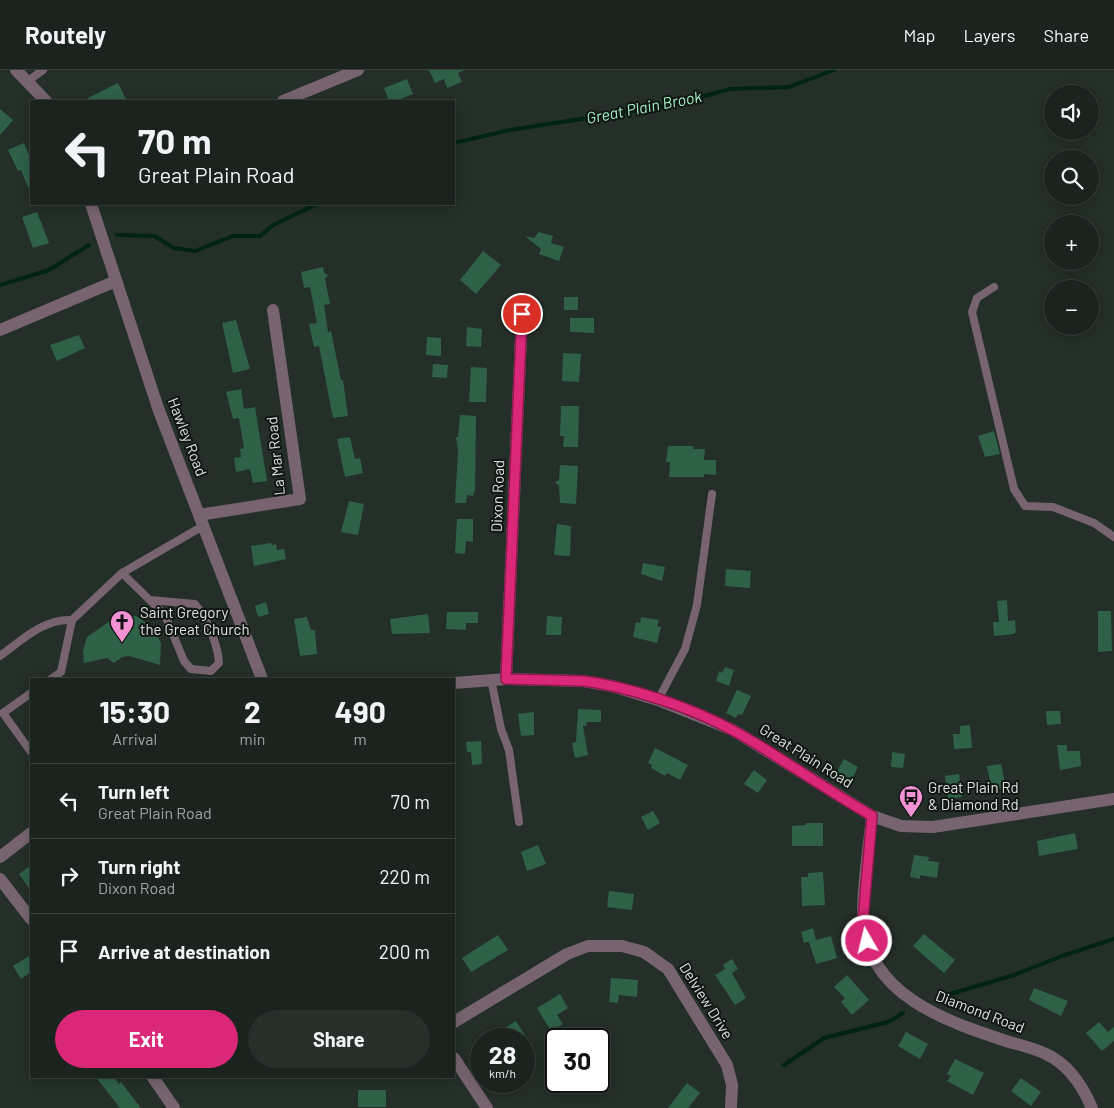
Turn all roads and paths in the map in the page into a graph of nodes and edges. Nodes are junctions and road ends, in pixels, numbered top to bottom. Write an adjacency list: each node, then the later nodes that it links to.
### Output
1 (16, 70): 4 (street)
2 (43, 70): 4 (lane)
3 (358, 70): 6 (street)
4 (28, 81): 5 (street)
5 (45, 100)
6 (285, 100)
7 (91, 205): 8 (street, Hawley Road)
8 (116, 280): 12 (street); 14 (street, Hawley Road)
9 (994, 287): 15 (lane)
10 (273, 310): 14 (street, La Mar Road)
11 (522, 314): 23 (street, Dixon Road)
12 (0, 330)
13 (712, 494): 26 (lane)
14 (201, 521): 16 (lane); 21 (street, Hawley Road)
15 (1114, 538)
16 (122, 574): 17 (lane); 18 (lane)
17 (150, 600): 17 (lane)
18 (72, 620): 19 (lane); 20 (lane)
19 (0, 656)
20 (52, 678)
21 (262, 678)
22 (491, 679): 23 (street, Great Plain Road); 24 (street, Great Plain Road); 30 (lane)
23 (506, 679): 26 (street, Great Plain Road)
24 (455, 683)
25 (30, 694): 27 (lane)
26 (658, 700): 29 (street, Great Plain Road)
27 (30, 751)
28 (1114, 799): 29 (street, Great Plain Road)
29 (872, 816): 41 (street, Diamond Road)
30 (519, 822)
31 (30, 835): 32 (street)
32 (0, 857)
33 (0, 879): 34 (street)
34 (30, 919)
35 (455, 1021): 40 (street, Delview Drive)
36 (455, 1060): 39 (street)
37 (153, 1078): 38 (street)
38 (174, 1108)
39 (487, 1108)
40 (731, 1108)
41 (1092, 1108)

